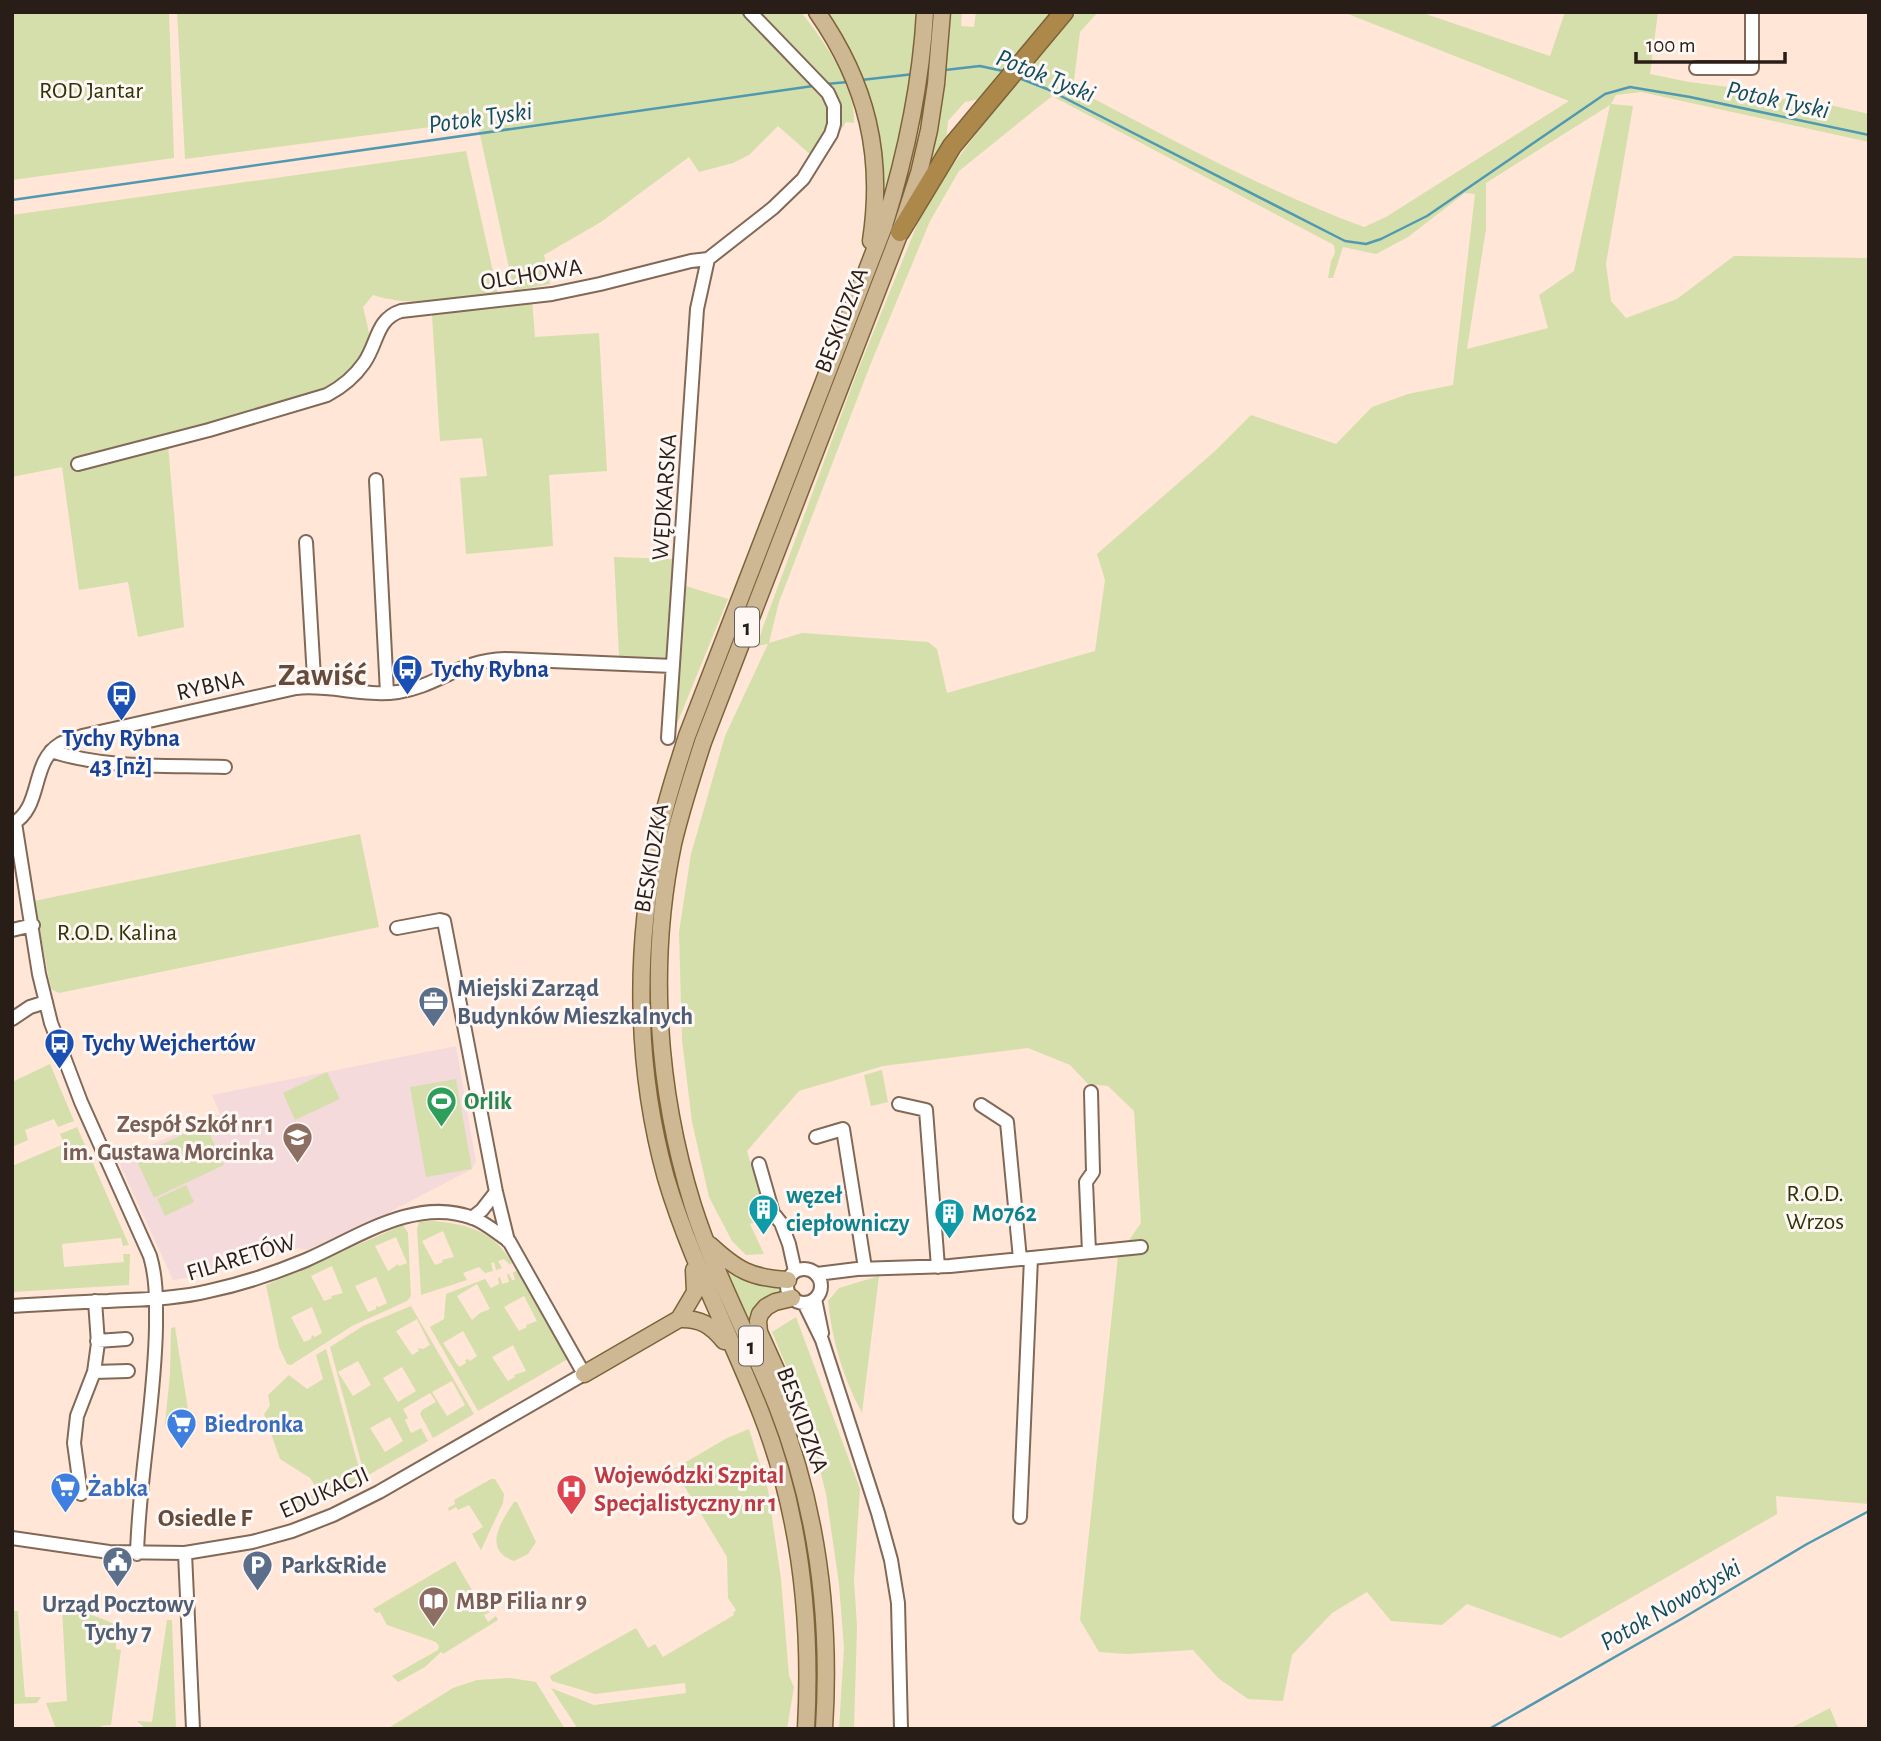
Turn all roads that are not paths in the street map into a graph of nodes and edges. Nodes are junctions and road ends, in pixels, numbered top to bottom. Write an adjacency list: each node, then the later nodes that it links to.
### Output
1 (750, 12): 9 (street, OLCHOWA)
2 (817, 12): 10 (main road)
3 (925, 12): 10 (main road, BESKIDZKA / 1)
4 (942, 12): 8 (main road, BESKIDZKA / 1)
5 (1063, 12): 8 (highway)
6 (1752, 12): 7 (street)
7 (1696, 68)
8 (900, 232): 33 (main road, BESKIDZKA / 1)
9 (708, 259): 11 (street, OLCHOWA); 14 (street, WĘDKARSKA)
10 (866, 273): 35 (main road, BESKIDZKA / 1)
11 (78, 464)
12 (376, 480): 16 (street)
13 (306, 542): 15 (street)
14 (673, 666): 16 (street, RYBNA); 17 (street, WĘDKARSKA)
15 (312, 686): 16 (street, RYBNA); 18 (street, RYBNA)
16 (387, 693)
17 (668, 738)
18 (51, 751): 19 (street); 20 (street)
19 (225, 767)
20 (14, 824): 21 (street)
21 (33, 925): 23 (street); 24 (street)
22 (397, 928): 31 (street, FILARETÓW)
23 (12, 930)
24 (46, 1002): 25 (street); 42 (street)
25 (12, 1019)
26 (1091, 1092): 37 (street)
27 (899, 1104): 39 (street)
28 (981, 1105): 38 (street)
29 (816, 1136): 40 (street)
30 (759, 1164): 41 (street)
31 (496, 1192): 32 (street); 34 (street, FILARETÓW)
32 (472, 1218): 34 (street, FILARETÓW); 42 (street, FILARETÓW)
33 (705, 1240): 41 (main road); 52 (main road, BESKIDZKA / 1)
34 (509, 1241): 51 (street, FILARETÓW)
35 (689, 1247): 45 (main road); 48 (main road, BESKIDZKA / 1)
36 (1141, 1247): 37 (street)
37 (1089, 1252): 38 (street)
38 (1025, 1258): 39 (street); 54 (street)
39 (938, 1267): 40 (street)
40 (866, 1268): 41 (street)
41 (805, 1285): 52 (main road); 61 (street)
42 (156, 1299): 43 (street, FILARETÓW); 56 (street)
43 (95, 1301): 44 (street, FILARETÓW); 47 (street)
44 (12, 1306)
45 (679, 1319): 48 (main road); 51 (main road)
46 (127, 1339): 47 (street)
47 (97, 1341): 50 (street)
48 (736, 1355): 59 (main road, BESKIDZKA / 1)
49 (128, 1371): 50 (street)
50 (94, 1372): 53 (street)
51 (584, 1374): 57 (street, EDUKACJI)
52 (794, 1453): 60 (main road, BESKIDZKA / 1)
53 (81, 1494)
54 (1020, 1517)
55 (12, 1538): 56 (street, EDUKACJI)
56 (137, 1553): 57 (street, EDUKACJI)
57 (185, 1553): 58 (street)
58 (193, 1729)
59 (806, 1729)
60 (824, 1729)
61 (901, 1729)

